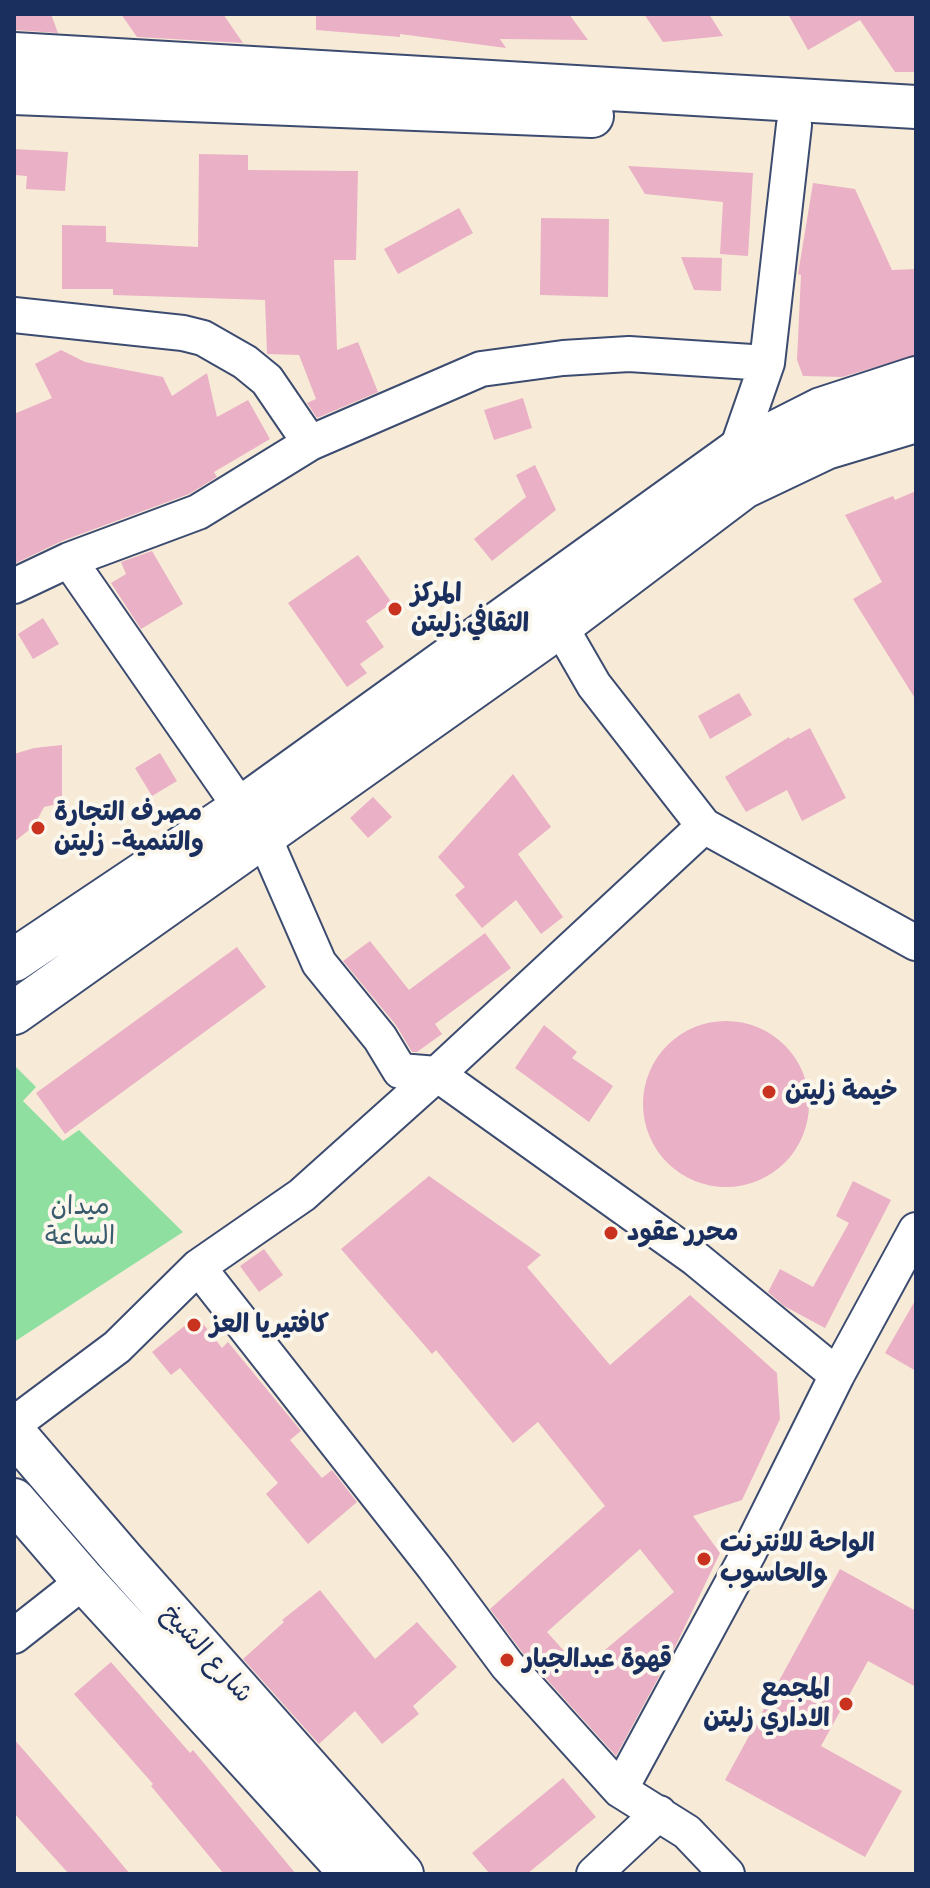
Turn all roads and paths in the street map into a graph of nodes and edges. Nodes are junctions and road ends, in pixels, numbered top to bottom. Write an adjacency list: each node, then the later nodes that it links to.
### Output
1 (14, 54): 3 (main road)
2 (14, 93): 5 (main road)
3 (916, 107)
4 (916, 124): 5 (main road)
5 (794, 125): 7 (street)
6 (19, 318): 10 (street)
7 (767, 363): 10 (street); 11 (street)
8 (916, 378): 11 (main road)
9 (916, 421): 14 (main road)
10 (310, 443): 12 (street)
11 (736, 452): 15 (main road)
12 (69, 560): 13 (street); 15 (street)
13 (14, 586)
14 (560, 626): 15 (main road); 16 (street)
15 (252, 822): 18 (main road); 19 (main road); 20 (street)
16 (704, 826): 17 (street); 20 (street)
17 (916, 943)
18 (14, 960)
19 (14, 1013)
20 (437, 1074): 22 (street); 23 (street)
21 (916, 1230): 23 (street)
22 (198, 1267): 24 (street); 29 (street)
23 (837, 1375): 29 (street)
24 (14, 1424)
25 (14, 1433): 32 (main road, شارع الشيخ)
26 (14, 1500): 27 (main road, شارع الشيخ)
27 (84, 1581): 28 (street); 31 (main road, شارع الشيخ)
28 (14, 1636)
29 (620, 1790): 30 (street)
30 (659, 1813): 33 (street); 34 (street)
31 (352, 1874)
32 (402, 1874)
33 (594, 1874)
34 (727, 1874)

